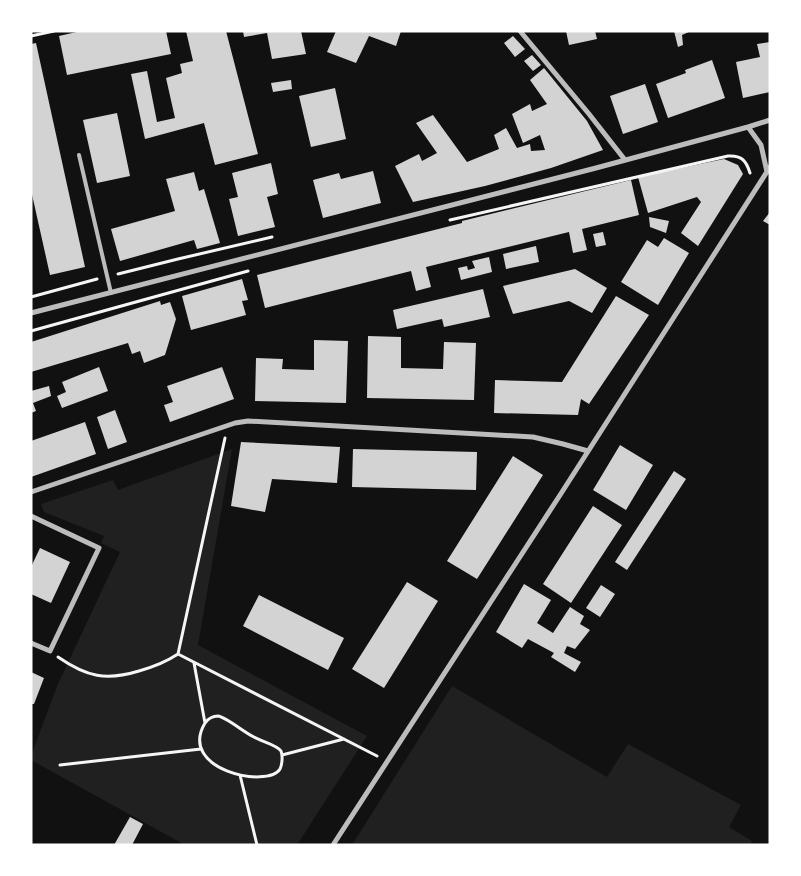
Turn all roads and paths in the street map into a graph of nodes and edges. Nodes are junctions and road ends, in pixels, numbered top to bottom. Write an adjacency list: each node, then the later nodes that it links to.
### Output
1 (54, 31): 3 (path)
2 (520, 31): 7 (street)
3 (31, 36)
4 (770, 120): 5 (street)
5 (748, 127): 7 (street); 8 (street)
6 (78, 155): 12 (lane)
7 (625, 160): 12 (street)
8 (768, 170): 16 (street)
9 (750, 173): 10 (path)
10 (450, 220)
11 (252, 270): 14 (path)
12 (111, 293): 13 (street)
13 (31, 313)
14 (31, 331)
15 (227, 426): 16 (street); 17 (street); 21 (path)
16 (588, 451): 27 (street)
17 (31, 492)
18 (31, 516): 20 (street)
19 (31, 643): 20 (street)
20 (50, 651): 21 (path)
21 (178, 654): 22 (path)
22 (194, 662): 23 (path); 24 (path)
23 (205, 723): 25 (path); 26 (path)
24 (344, 739): 26 (path); 27 (path)
25 (201, 749): 28 (path); 29 (path)
26 (282, 755): 29 (path)
27 (387, 761): 31 (street)
28 (60, 765)
29 (240, 775): 30 (path)
30 (256, 845)
31 (333, 845)

